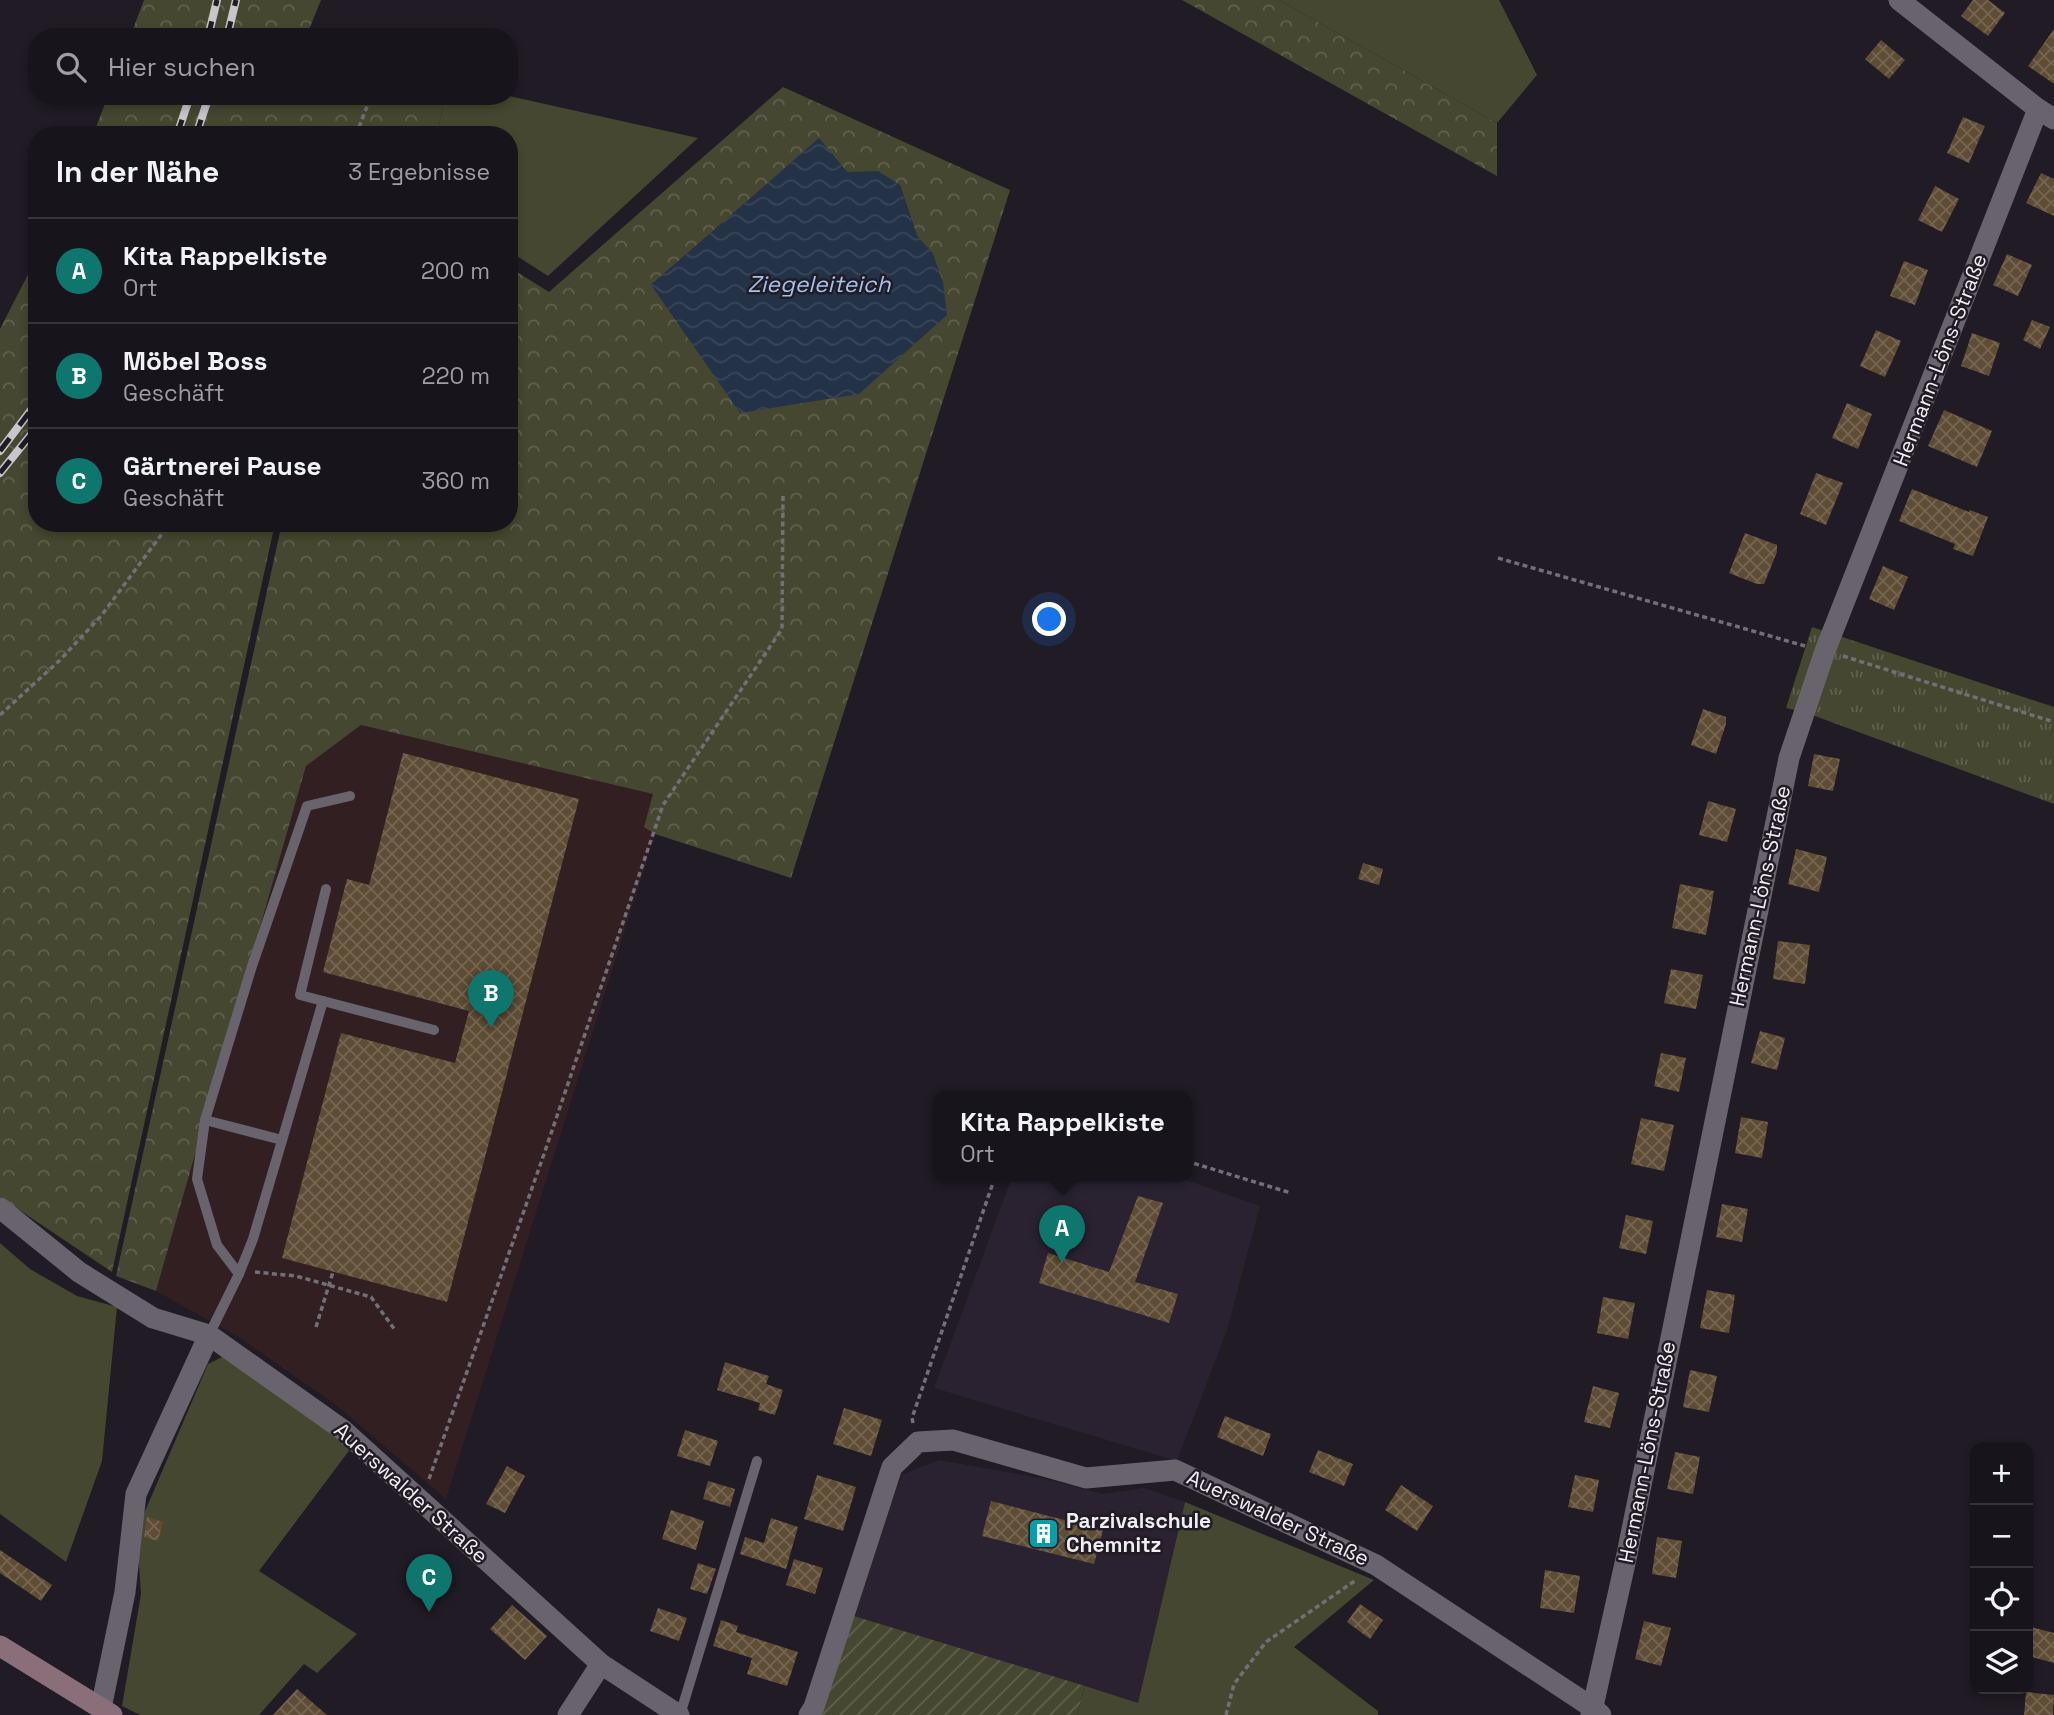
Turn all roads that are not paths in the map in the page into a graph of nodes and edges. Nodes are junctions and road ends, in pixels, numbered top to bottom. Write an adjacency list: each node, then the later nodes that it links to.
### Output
1 (1899, 0): 2 (street)
2 (2046, 114): 16 (street, Hermann-Löns-Straße)
3 (350, 796): 7 (lane)
4 (326, 889): 5 (lane)
5 (323, 1001): 6 (lane); 8 (lane)
6 (434, 1030)
7 (205, 1120): 8 (lane); 10 (lane)
8 (282, 1140): 10 (lane)
9 (0, 1208): 11 (street, Auerswalder Straße)
10 (239, 1274): 11 (lane)
11 (209, 1335): 14 (street, Auerswalder Straße); 15 (street)
12 (757, 1461): 18 (lane)
13 (0, 1646): 15 (main road)
14 (601, 1664): 17 (street); 18 (street, Auerswalder Straße)
15 (106, 1712)
16 (1595, 1713): 19 (street, Auerswalder Straße)
17 (568, 1715)
18 (679, 1715)
19 (809, 1715)

